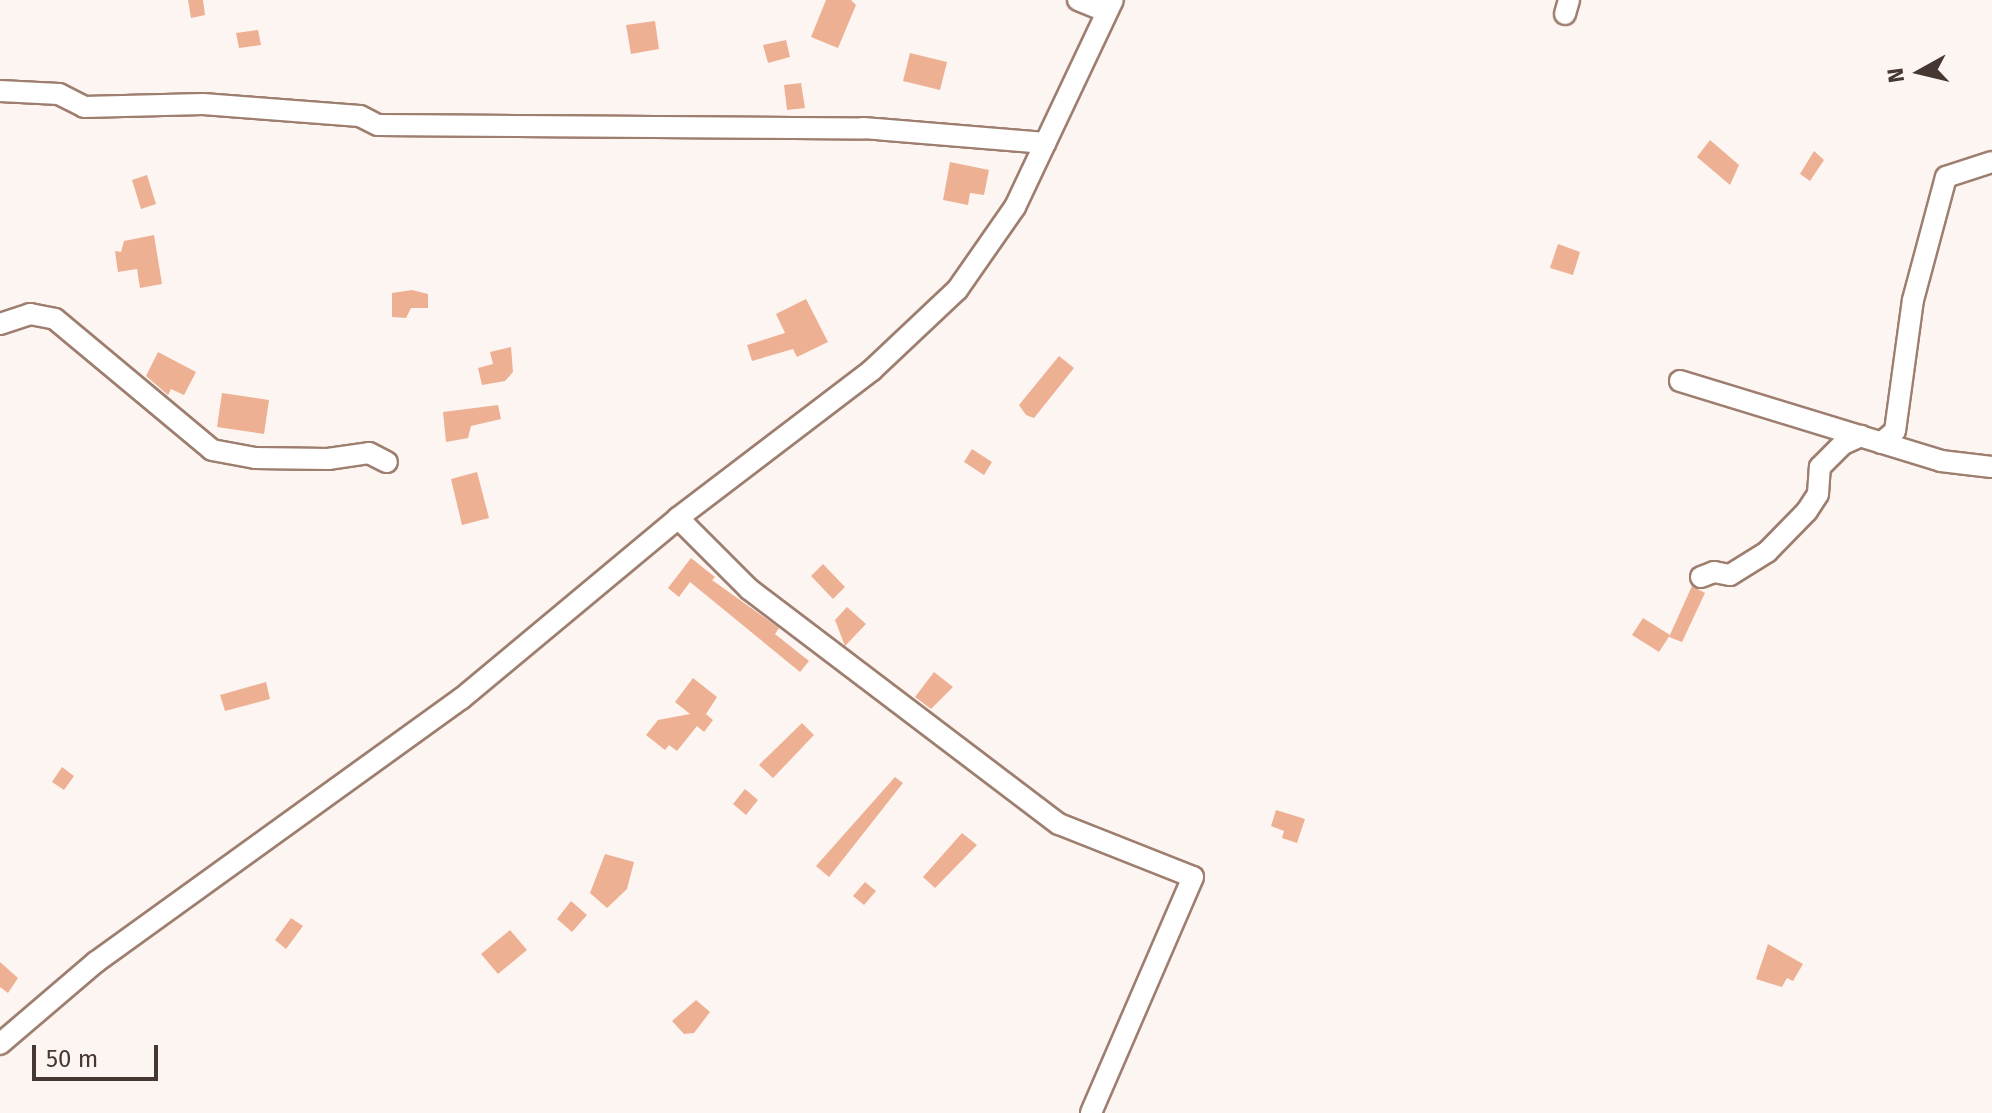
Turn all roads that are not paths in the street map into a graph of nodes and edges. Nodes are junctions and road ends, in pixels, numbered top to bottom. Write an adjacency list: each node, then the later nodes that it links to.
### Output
1 (1078, 0): 2 (street)
2 (1110, 6): 4 (street)
3 (0, 91): 4 (street)
4 (1045, 143): 12 (street)
5 (1992, 162): 9 (street)
6 (0, 324): 10 (street)
7 (1680, 381): 8 (street)
8 (1861, 436): 9 (street); 13 (street)
9 (1881, 443): 11 (street)
10 (387, 462)
11 (1992, 467)
12 (678, 518): 14 (street); 15 (street)
13 (1701, 577)
14 (0, 1044)
15 (1091, 1113)

